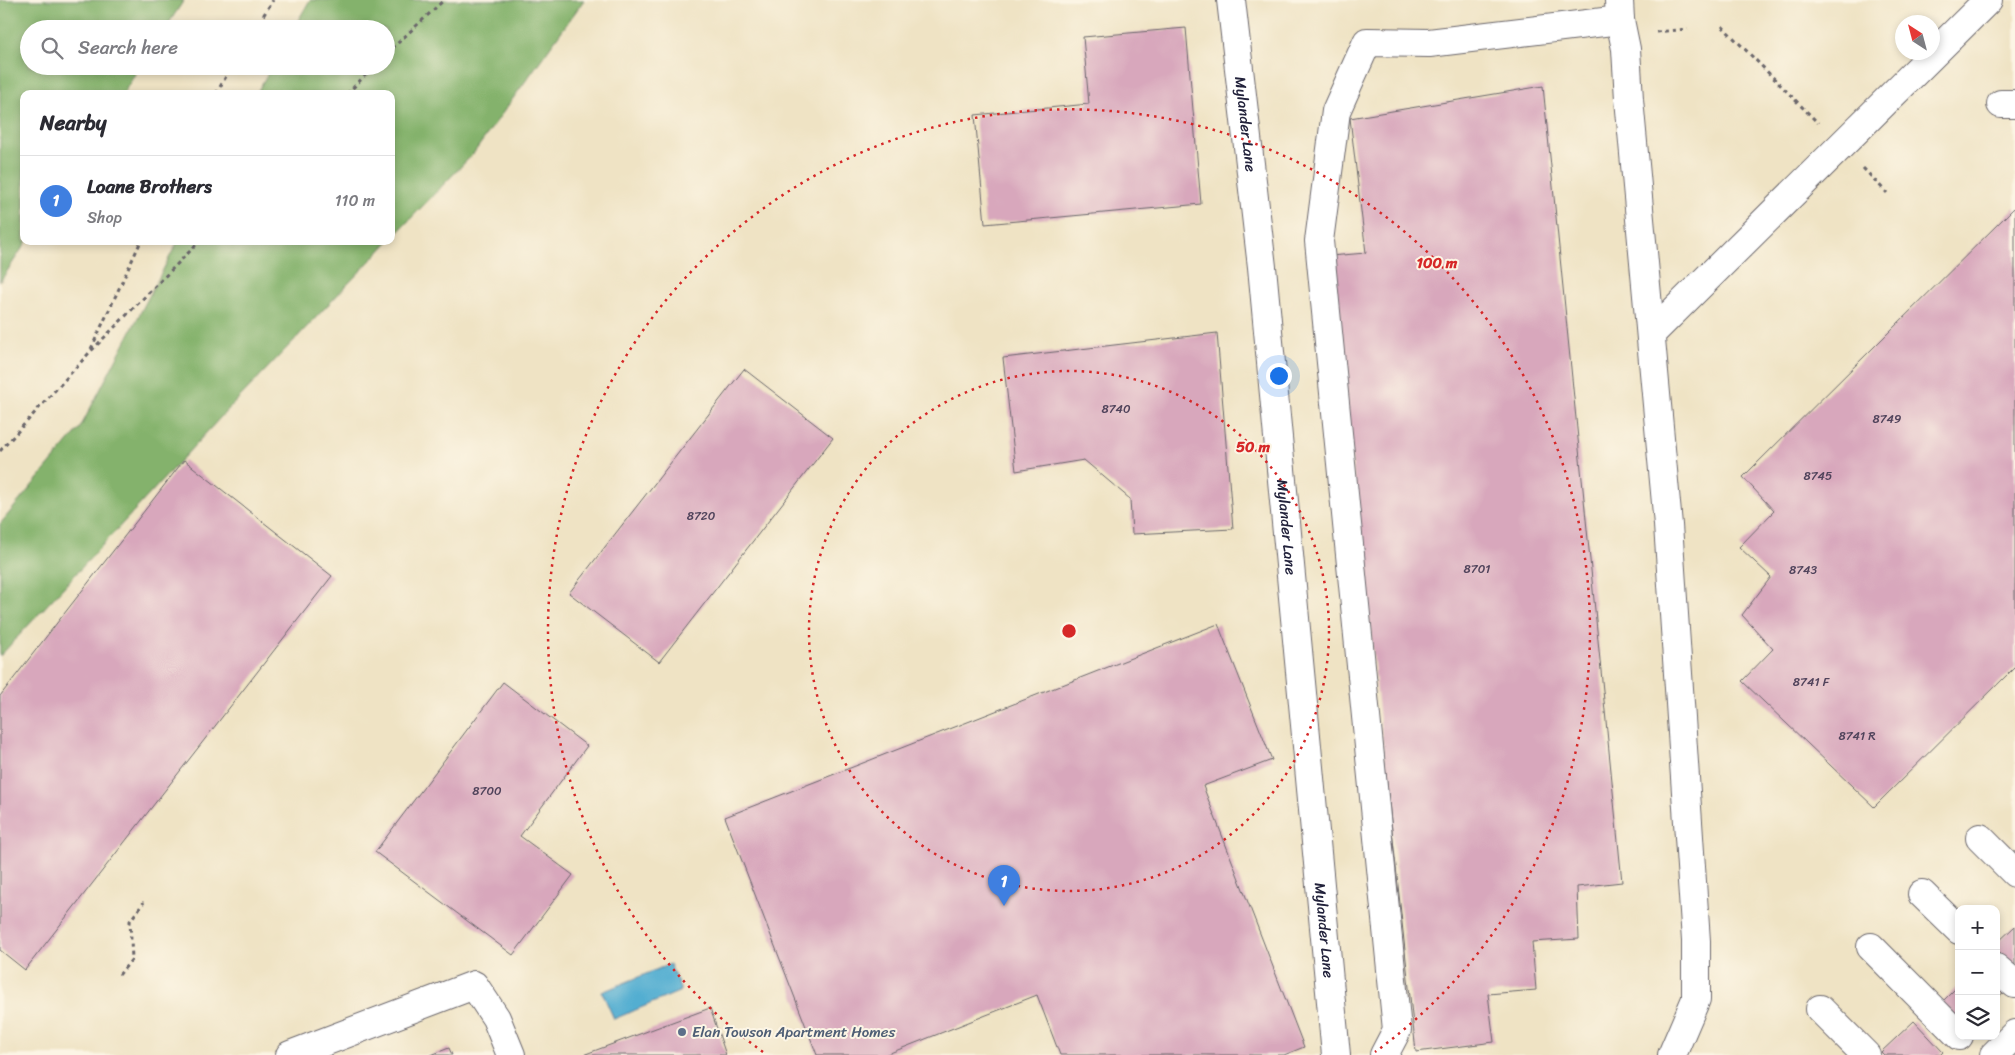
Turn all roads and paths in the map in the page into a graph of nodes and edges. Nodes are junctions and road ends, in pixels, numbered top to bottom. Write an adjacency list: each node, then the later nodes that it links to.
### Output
1 (273, 0): 6 (path)
2 (444, 0): 10 (path)
3 (1232, 0): 38 (lane, Mylander Lane)
4 (1988, 0): 20 (lane)
5 (1620, 10): 20 (lane); 39 (lane)
6 (261, 20)
7 (1722, 26): 15 (path)
8 (1688, 29): 9 (path)
9 (1654, 33)
10 (395, 46)
11 (227, 75): 13 (path)
12 (365, 75): 14 (path)
13 (218, 90)
14 (351, 90)
15 (1820, 125)
16 (1862, 167): 17 (path)
17 (1887, 193)
18 (139, 245): 21 (path)
19 (196, 245): 21 (path)
20 (1652, 333): 40 (lane)
21 (90, 352): 22 (path)
22 (0, 452)
23 (1980, 838): 24 (lane)
24 (2015, 873)
25 (1922, 894): 27 (lane)
26 (144, 902): 30 (path)
27 (1955, 926)
28 (1871, 947): 33 (lane)
29 (2000, 971): 31 (lane)
30 (120, 975)
31 (2015, 984)
32 (1820, 1009): 41 (lane)
33 (1955, 1032)
34 (2015, 1034): 43 (lane)
35 (1963, 1040): 42 (lane)
36 (290, 1055): 37 (lane)
37 (511, 1055)
38 (1336, 1055)
39 (1384, 1055)
40 (1672, 1055)
41 (1866, 1055)
42 (1978, 1055)
43 (1994, 1055)

